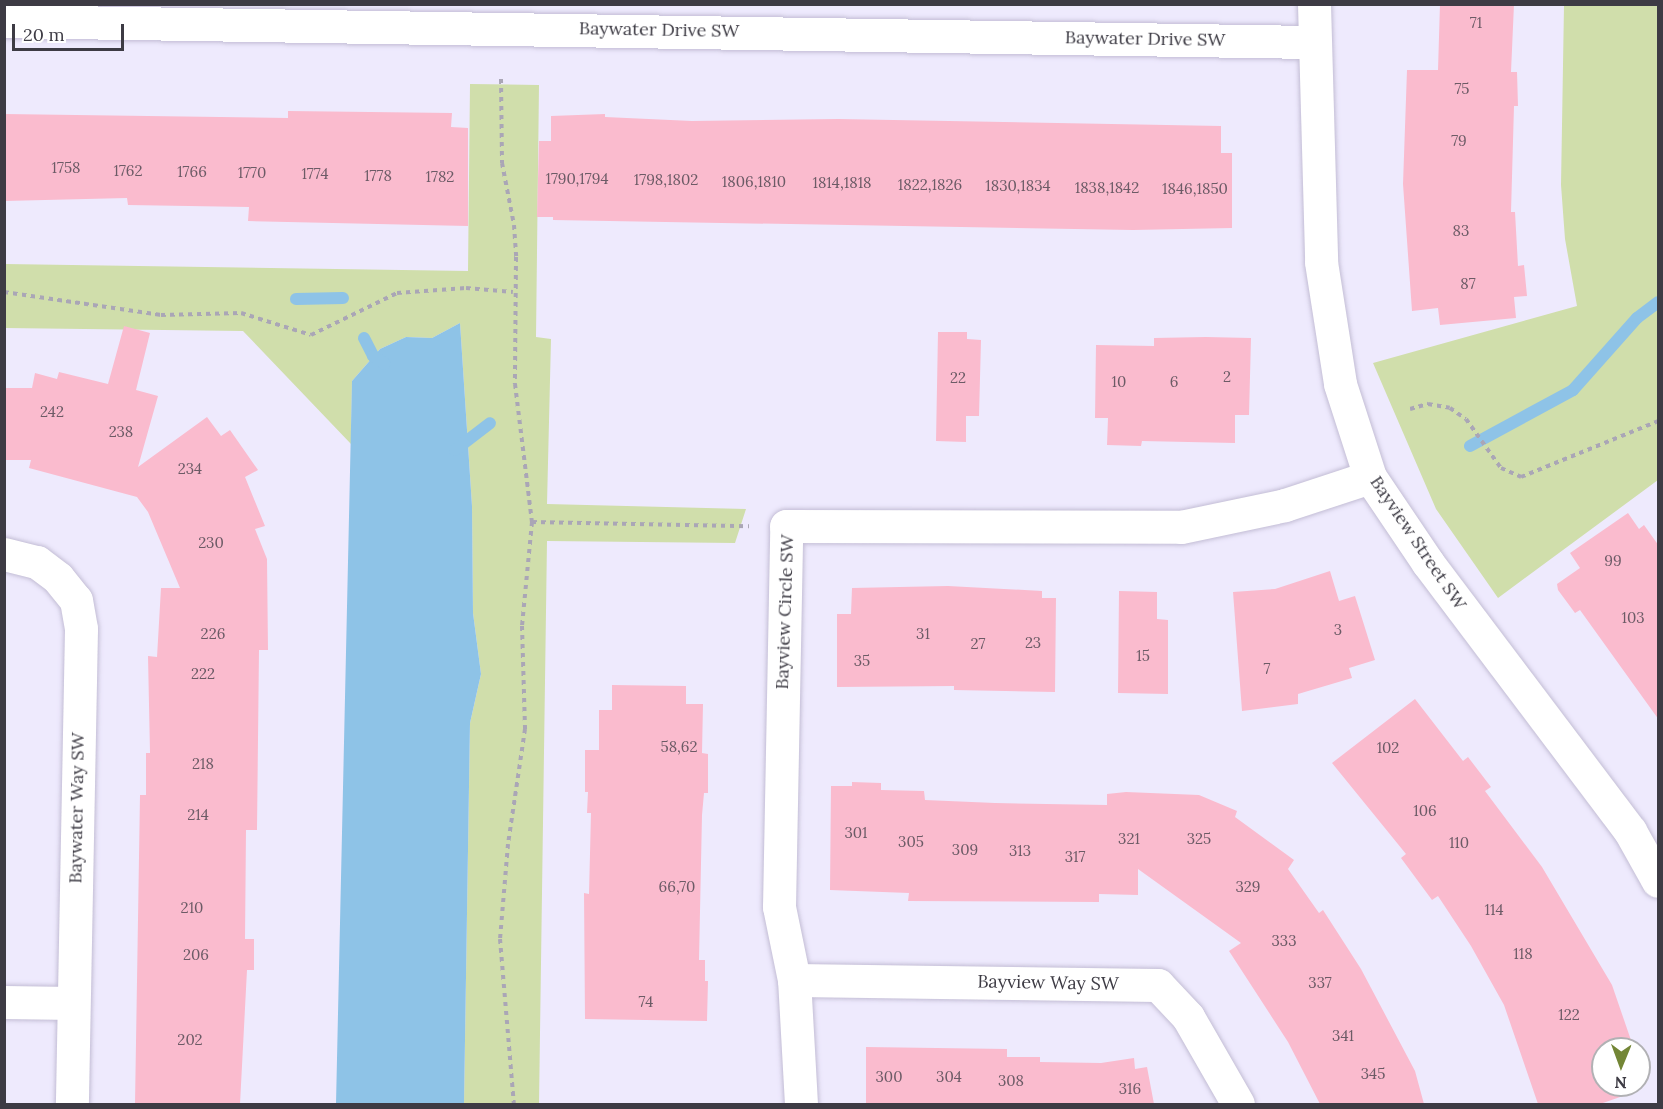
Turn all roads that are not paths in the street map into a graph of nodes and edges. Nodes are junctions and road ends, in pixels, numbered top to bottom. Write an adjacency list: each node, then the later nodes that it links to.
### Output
1 (1314, 4): 4 (street, Bayview Street SW)
2 (518, 16): 3 (street, Baywater Drive SW); 4 (street, Baywater Drive SW)
3 (4, 21)
4 (1314, 42): 5 (street, Bayview Street SW)
5 (1370, 477): 7 (street, Bayview Street SW); 8 (street, Bayview Circle SW)
6 (4, 554): 10 (street, Baywater Way SW)
7 (1659, 881)
8 (794, 980): 12 (street, Bayview Circle SW); 13 (street, Bayview Way SW)
9 (4, 1002): 10 (street)
10 (73, 1003): 11 (street, Baywater Way SW)
11 (72, 1104)
12 (801, 1104)
13 (1238, 1104)

